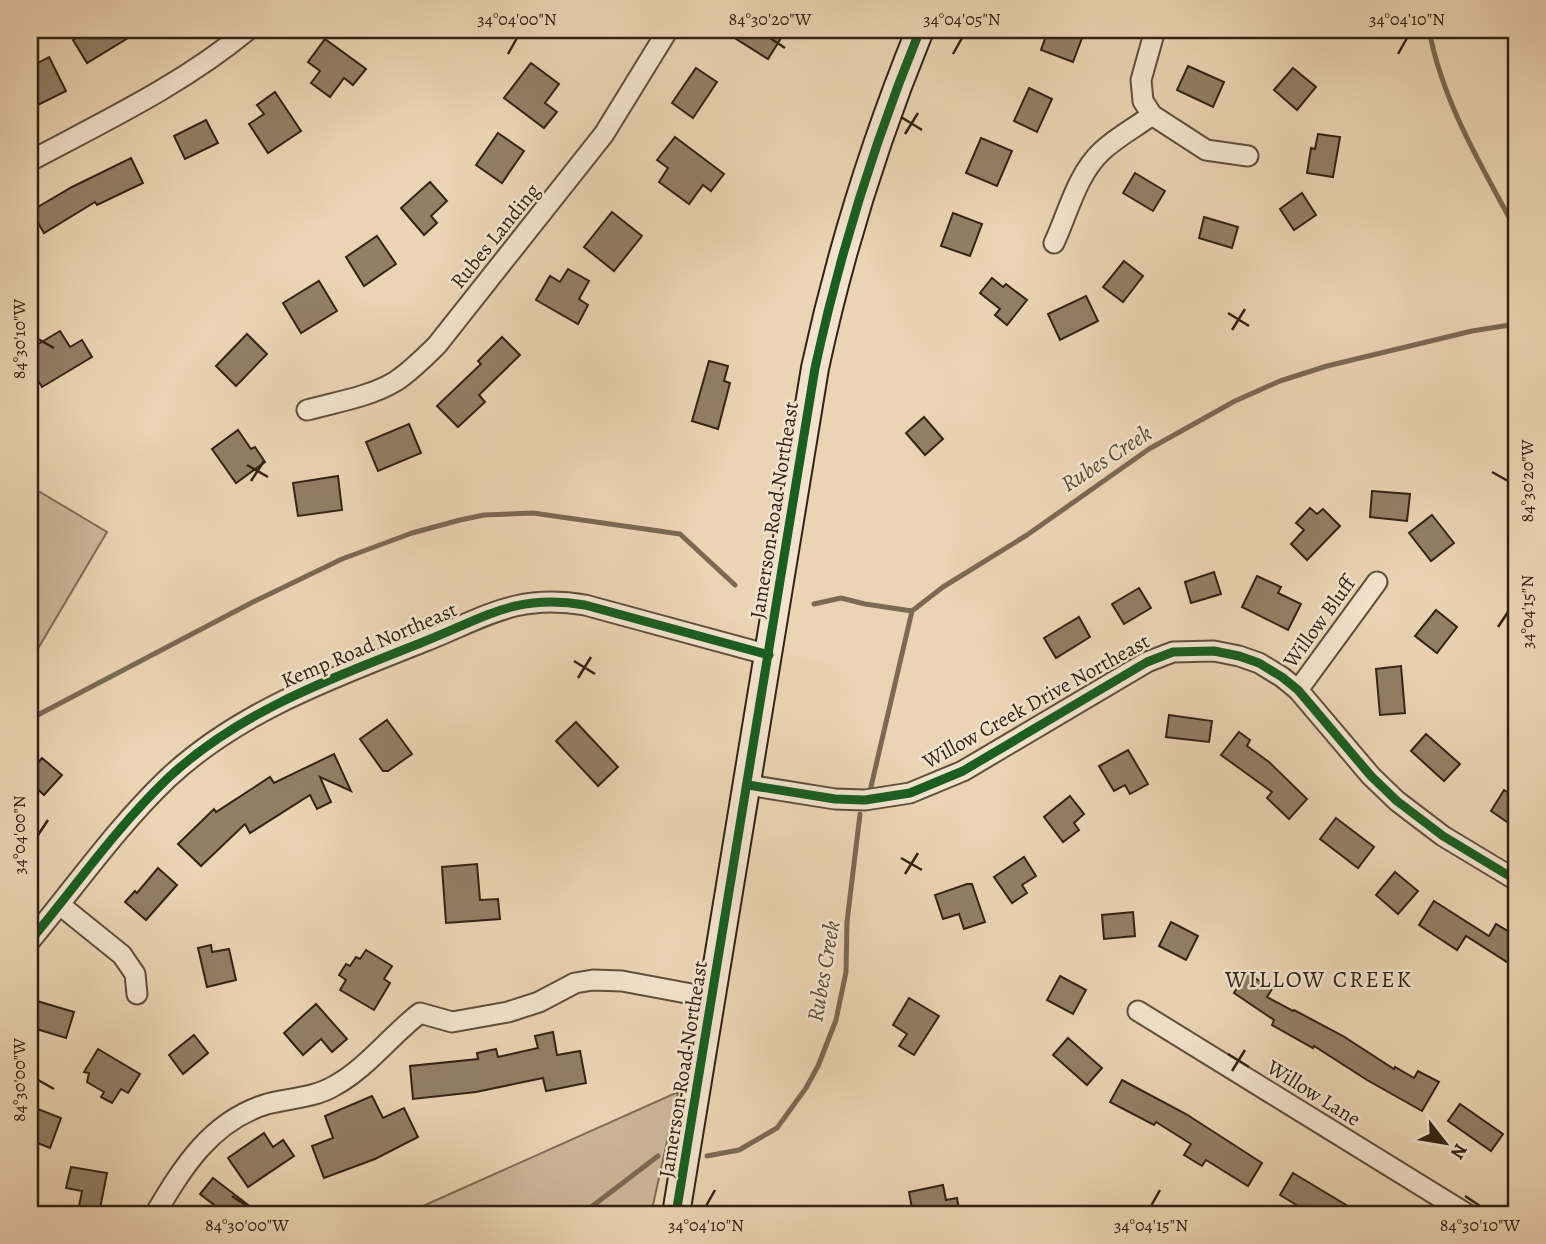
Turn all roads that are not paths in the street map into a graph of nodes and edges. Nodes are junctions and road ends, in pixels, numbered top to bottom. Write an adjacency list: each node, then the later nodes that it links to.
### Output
1 (248, 30): 7 (street)
2 (668, 30): 9 (street, Rubes Landing)
3 (920, 30): 11 (street, Jamerson Road Northeast)
4 (1155, 30): 5 (street)
5 (1152, 115): 6 (street); 8 (street)
6 (1248, 156)
7 (30, 160)
8 (1054, 243)
9 (307, 410)
10 (1377, 582): 12 (street, Willow Bluff)
11 (769, 654): 13 (street, Jamerson Road Northeast); 15 (street, Kemp Road Northeast)
12 (1298, 690): 13 (street, Willow Creek Drive Northeast); 14 (street, Willow Creek Drive Northeast)
13 (748, 785): 18 (street, Jamerson Road Northeast)
14 (1516, 880)
15 (60, 905): 16 (street, Kemp Road Northeast); 17 (street)
16 (30, 941)
17 (137, 995)
18 (713, 998): 20 (street); 21 (street, Jamerson Road Northeast)
19 (1138, 1011): 22 (street, Willow Lane)
20 (155, 1214)
21 (676, 1214)
22 (1467, 1214)

